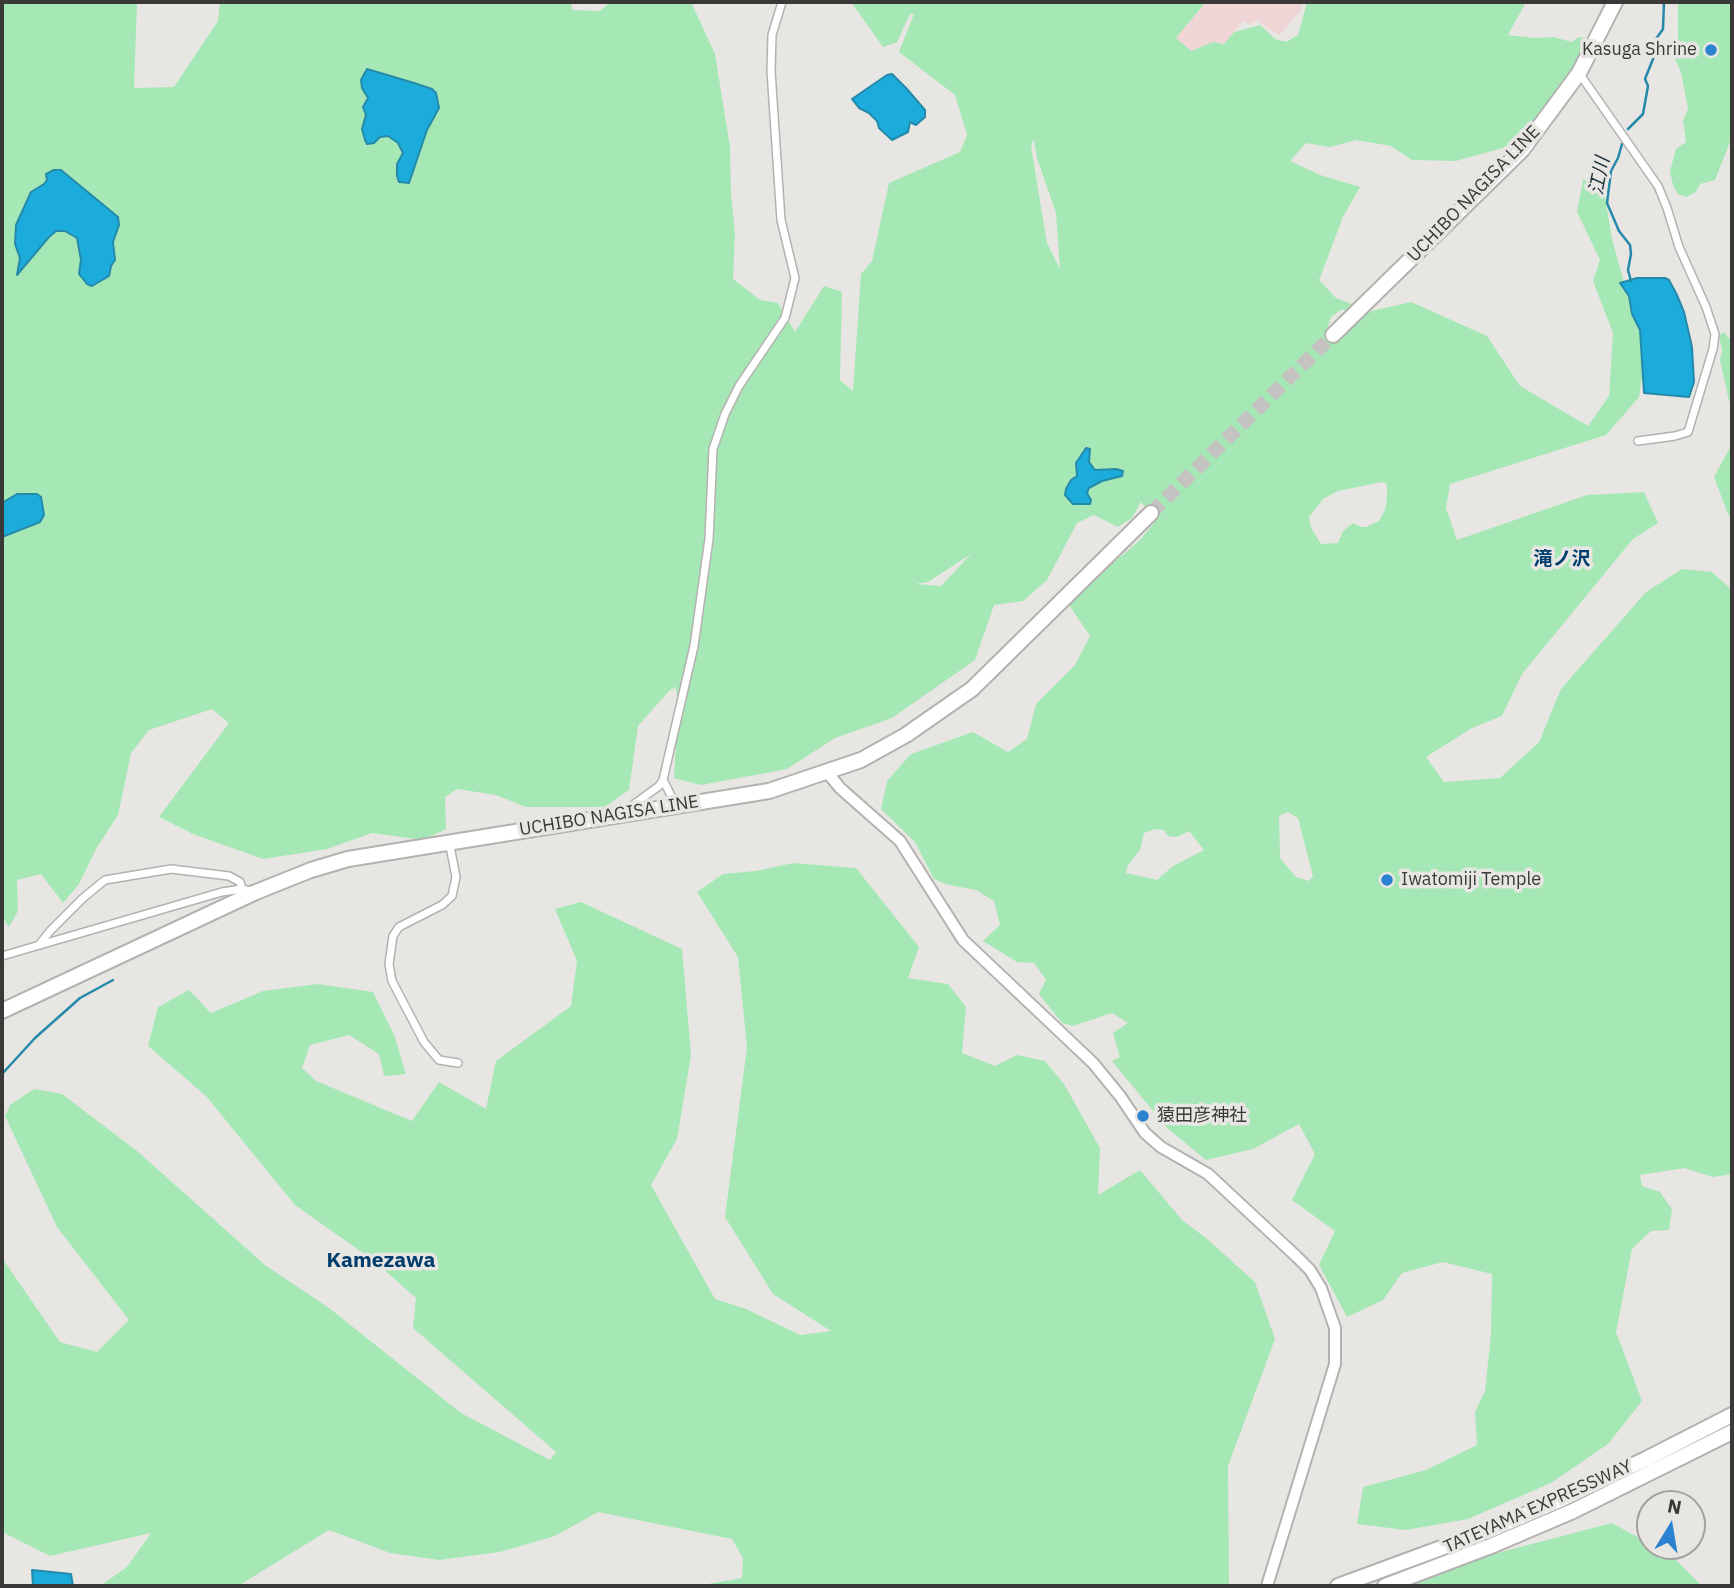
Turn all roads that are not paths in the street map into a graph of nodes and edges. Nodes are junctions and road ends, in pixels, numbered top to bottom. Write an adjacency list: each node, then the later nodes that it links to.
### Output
1 (782, 2): 8 (street)
2 (1615, 2): 3 (highway, UCHIBO NAGISA LINE)
3 (1579, 73): 4 (highway, UCHIBO NAGISA LINE); 5 (street)
4 (1334, 335)
5 (1638, 441)
6 (1152, 513): 7 (highway, UCHIBO NAGISA LINE)
7 (827, 772): 9 (highway, UCHIBO NAGISA LINE); 19 (street)
8 (663, 780): 9 (street); 10 (street)
9 (677, 806): 10 (highway, UCHIBO NAGISA LINE)
10 (617, 815): 11 (highway, UCHIBO NAGISA LINE)
11 (449, 841): 12 (highway, UCHIBO NAGISA LINE); 16 (street)
12 (249, 890): 13 (street); 13 (street); 15 (highway, UCHIBO NAGISA LINE)
13 (39, 945): 14 (street)
14 (2, 956)
15 (2, 1010)
16 (458, 1063)
17 (1732, 1415): 20 (highway, TATEYAMA EXPRESSWAY)
18 (1732, 1432): 21 (highway, TATEYAMA EXPRESSWAY)
19 (1267, 1586)
20 (1338, 1586)
21 (1385, 1586)

